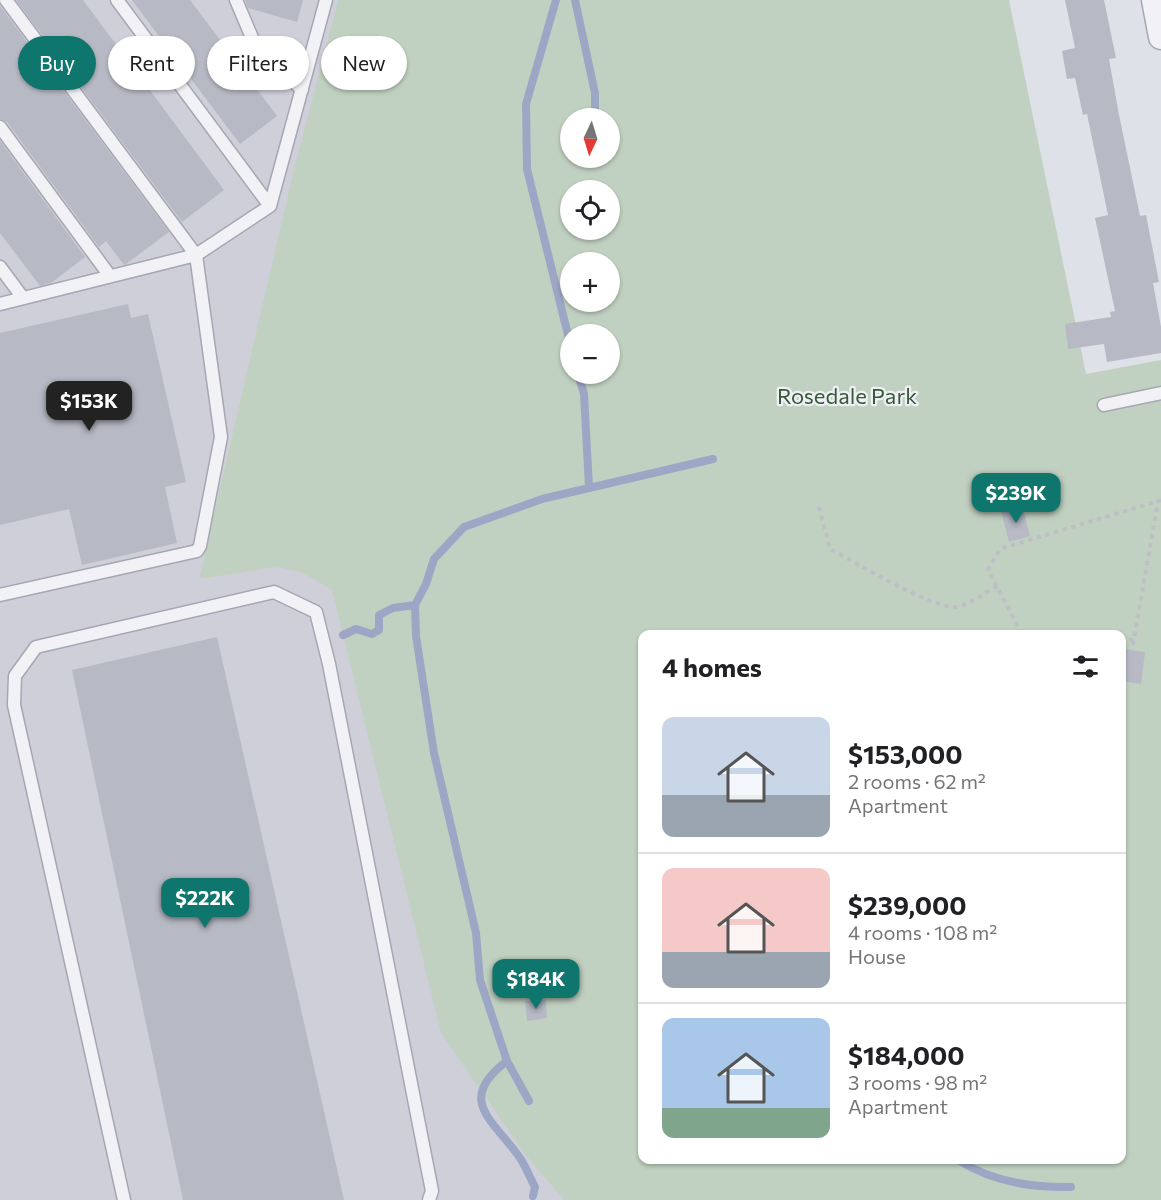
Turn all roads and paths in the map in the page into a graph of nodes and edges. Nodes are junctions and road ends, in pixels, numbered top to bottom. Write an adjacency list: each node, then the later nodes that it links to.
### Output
1 (6, 0): 12 (lane)
2 (117, 0): 11 (lane)
3 (236, 0): 6 (lane)
4 (326, 0): 8 (lane)
5 (1154, 0): 7 (street)
6 (251, 36)
7 (1161, 37)
8 (309, 64)
9 (302, 90): 11 (lane)
10 (0, 127): 14 (lane)
11 (270, 206): 12 (lane)
12 (196, 255): 14 (lane); 22 (lane)
13 (0, 267): 15 (lane)
14 (110, 276): 15 (lane)
15 (23, 298): 16 (lane)
16 (0, 304)
17 (1161, 393): 18 (lane)
18 (1104, 405)
19 (1159, 501): 21 (path); 24 (path)
20 (819, 507): 21 (path)
21 (997, 586): 23 (path)
22 (0, 595)
23 (1020, 630)
24 (1126, 640)
25 (124, 1200): 26 (lane)
26 (429, 1200)

